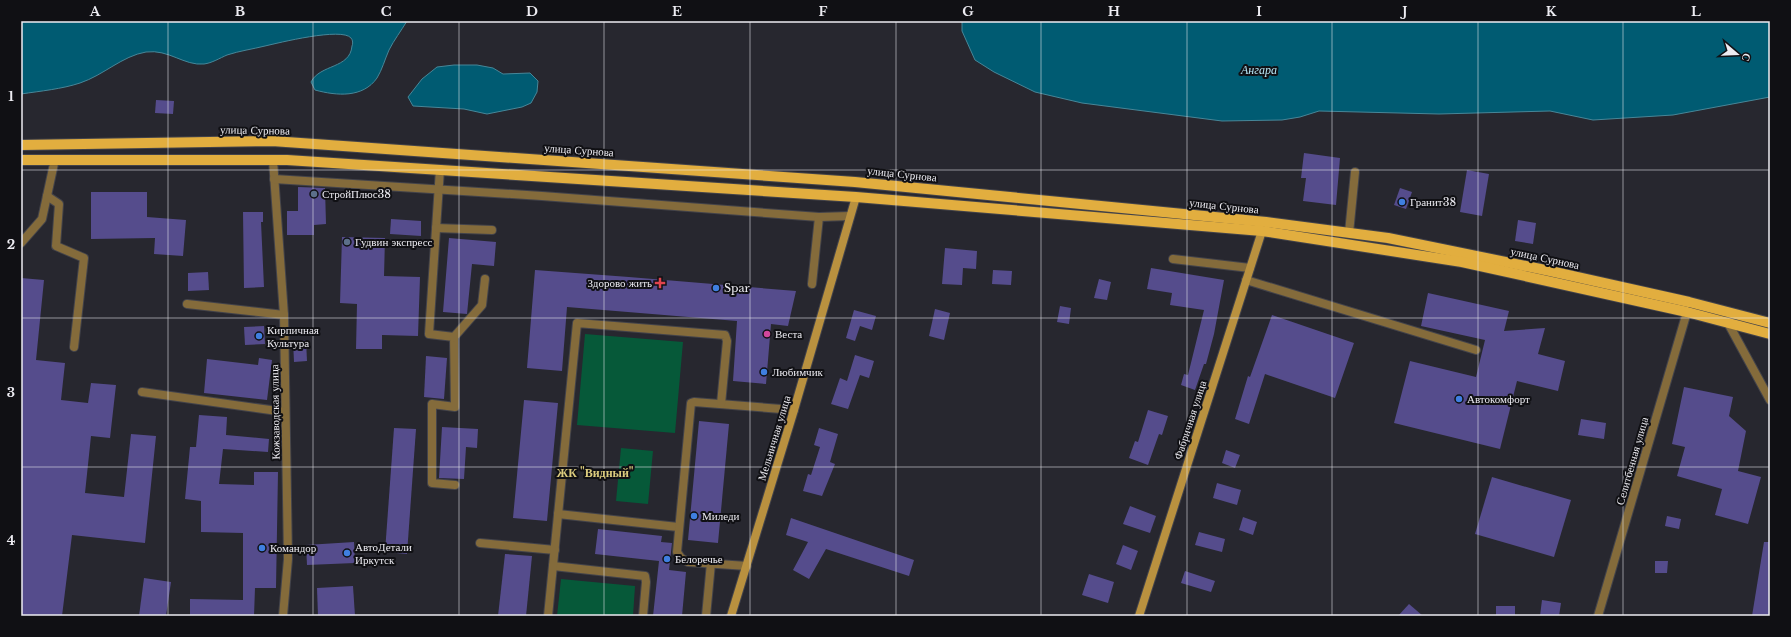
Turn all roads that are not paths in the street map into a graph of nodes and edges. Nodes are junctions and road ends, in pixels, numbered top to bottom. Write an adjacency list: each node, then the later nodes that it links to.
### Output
1 (21, 144): 16 (main road, улица Сурнова)
2 (55, 159): 3 (main road, улица Сурнова); 4 (main road, улица Сурнова); 9 (street)
3 (21, 160)
4 (273, 160): 5 (main road, улица Сурнова); 7 (street, Кожзаводская улица)
5 (440, 169): 8 (street); 10 (main road, улица Сурнова)
6 (1355, 172): 16 (street)
7 (274, 179): 8 (street); 25 (street, Кожзаводская улица)
8 (438, 189): 12 (street); 13 (street)
9 (47, 196): 17 (street); 30 (street)
10 (856, 197): 11 (street, Мельничная улица); 15 (main road, улица Сурнова)
11 (850, 216): 12 (street); 35 (street, Мельничная улица)
12 (819, 217): 22 (street)
13 (436, 228): 14 (street); 29 (street)
14 (492, 230)
15 (1262, 231): 19 (street, Фабричная улица); 24 (main road, улица Сурнова)
16 (1349, 233): 27 (main road, улица Сурнова)
17 (21, 243)
18 (1173, 259): 19 (street)
19 (1250, 268): 21 (street, Фабричная улица)
20 (485, 279): 29 (street)
21 (1246, 280): 31 (street); 51 (street, Фабричная улица)
22 (812, 284)
23 (187, 304): 25 (street)
24 (1687, 312): 26 (main road, улица Сурнова); 45 (street, Селитбенная улица)
25 (284, 316): 36 (street, Кожзаводская улица)
26 (1728, 323): 28 (main road, улица Сурнова); 33 (street)
27 (1770, 323)
28 (1770, 334)
29 (454, 337): 37 (street)
30 (74, 348)
31 (1476, 350)
32 (142, 392): 36 (street)
33 (1770, 400)
34 (721, 404): 35 (street); 38 (street); 39 (street)
35 (794, 410): 44 (street, Мельничная улица)
36 (286, 412): 46 (street, Кожзаводская улица)
37 (455, 485)
38 (558, 514): 39 (street); 41 (street)
39 (678, 527): 42 (street)
40 (480, 543): 41 (street)
41 (555, 550): 43 (street)
42 (711, 563): 44 (street); 49 (street)
43 (553, 566): 47 (street); 48 (street)
44 (746, 566): 50 (street, Мельничная улица)
45 (1599, 615)
46 (283, 616)
47 (548, 616)
48 (643, 616)
49 (706, 616)
50 (731, 616)
51 (1139, 616)

